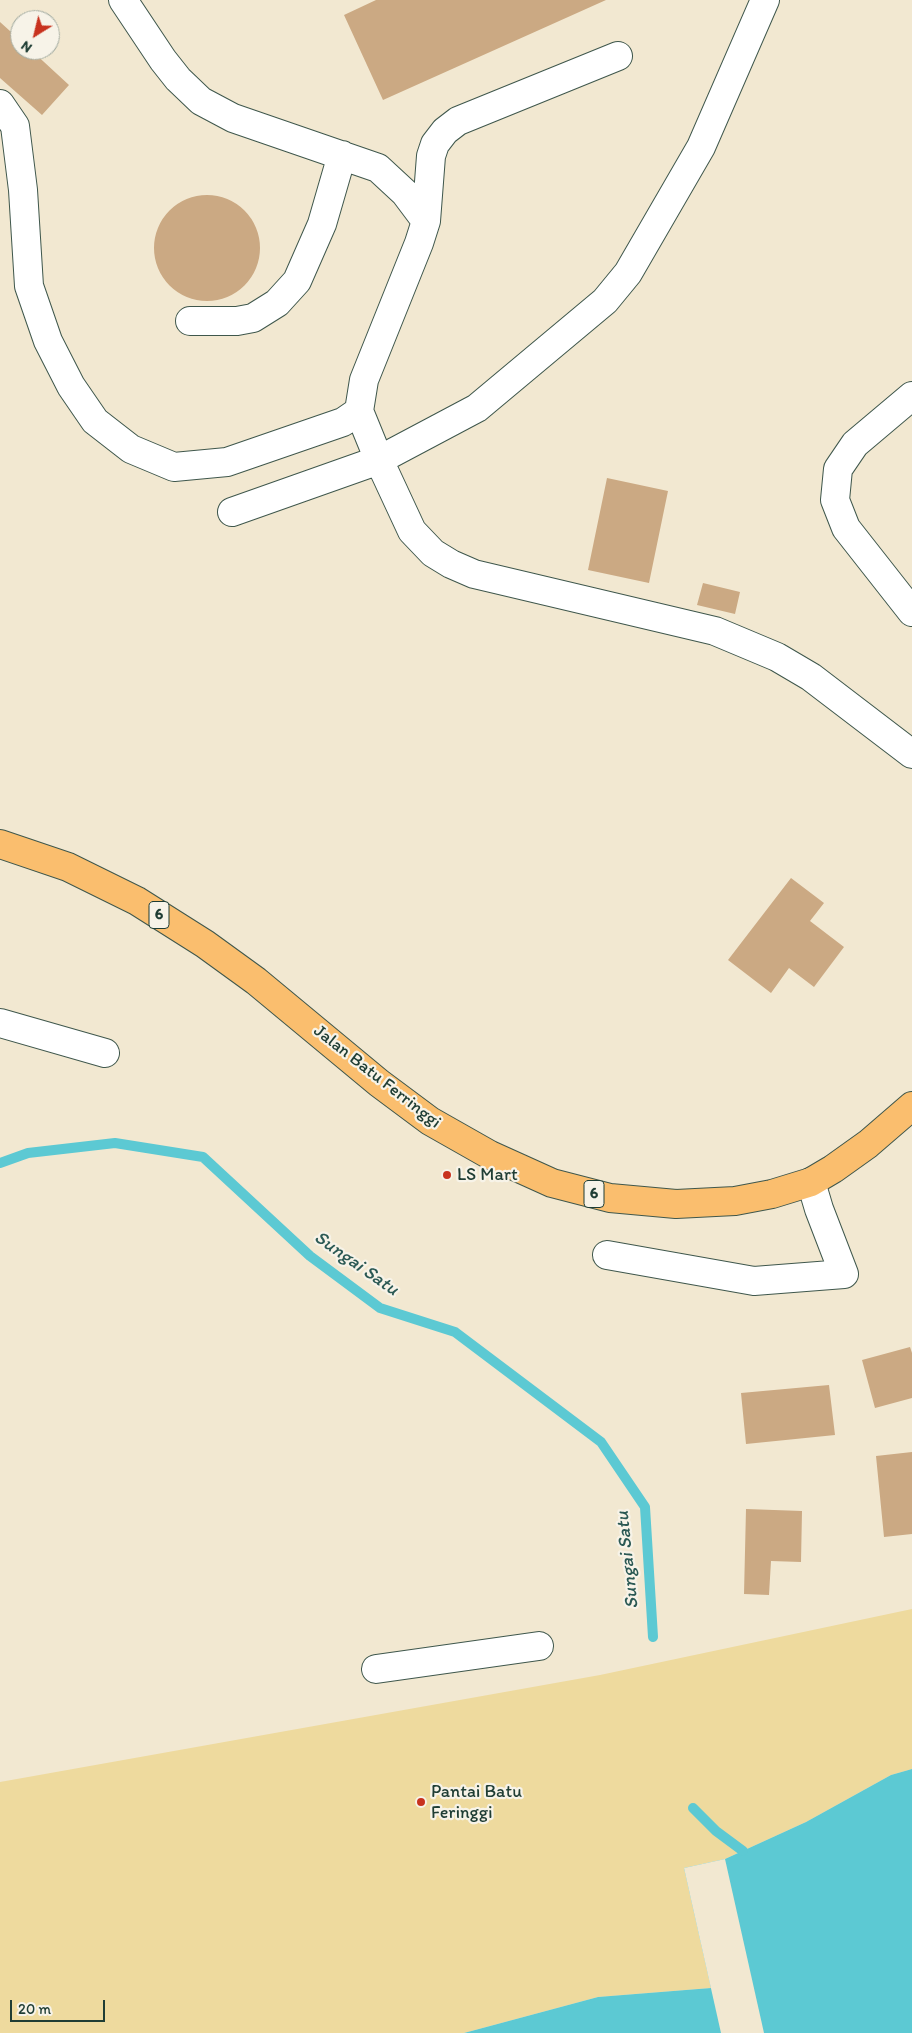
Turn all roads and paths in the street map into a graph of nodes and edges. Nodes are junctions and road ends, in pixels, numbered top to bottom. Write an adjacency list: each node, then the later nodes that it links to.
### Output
1 (123, 0): 5 (street)
2 (765, 0): 10 (street)
3 (618, 56): 6 (street)
4 (0, 104): 9 (street)
5 (342, 155): 6 (street); 7 (street)
6 (426, 221): 9 (street)
7 (190, 321)
8 (912, 396): 12 (street)
9 (359, 411): 10 (street)
10 (378, 460): 11 (street); 13 (street)
11 (232, 512)
12 (912, 612)
13 (912, 754)
14 (0, 844): 18 (main road, Jalan Batu Ferringgi / 6)
15 (0, 1023): 16 (street)
16 (105, 1053)
17 (912, 1106): 18 (main road, Jalan Batu Ferringgi / 6)
18 (811, 1182): 19 (street)
19 (607, 1255)
20 (539, 1646): 21 (street)
21 (376, 1668)

